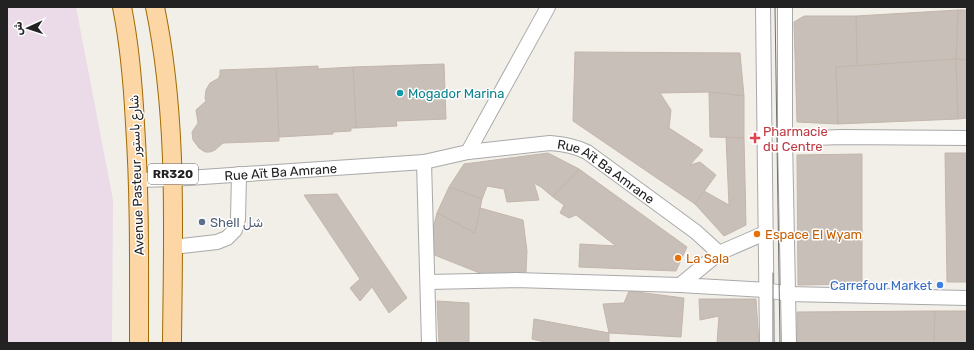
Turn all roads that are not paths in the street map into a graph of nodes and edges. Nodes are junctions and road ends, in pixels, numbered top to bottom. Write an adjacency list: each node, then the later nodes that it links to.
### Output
1 (122, 7): 12 (main road, Avenue Pasteur شارع باستور / RR320)
2 (156, 7): 11 (main road, RR320)
3 (548, 7): 8 (street)
4 (762, 7): 13 (street)
5 (785, 7): 7 (street)
6 (967, 138): 7 (street)
7 (784, 140): 19 (street)
8 (468, 152): 9 (street, Rue Aït Ba Amrane); 15 (street, Rue Aït Ba Amrane)
9 (424, 162): 10 (street, Rue Aït Ba Amrane); 16 (street)
10 (239, 174): 11 (street, Rue Aït Ba Amrane); 14 (street)
11 (173, 179): 12 (street, Rue Aït Ba Amrane); 14 (main road, RR320)
12 (138, 180): 21 (main road, Avenue Pasteur شارع باستور / RR320)
13 (765, 233): 15 (street); 18 (street)
14 (173, 247): 22 (main road, RR320)
15 (719, 253): 17 (street)
16 (428, 282): 17 (street); 23 (street)
17 (680, 284): 18 (street)
18 (766, 290): 19 (street); 24 (street)
19 (788, 294): 20 (street); 25 (street)
20 (967, 298)
21 (139, 343)
22 (172, 343)
23 (429, 343)
24 (767, 343)
25 (789, 343)

